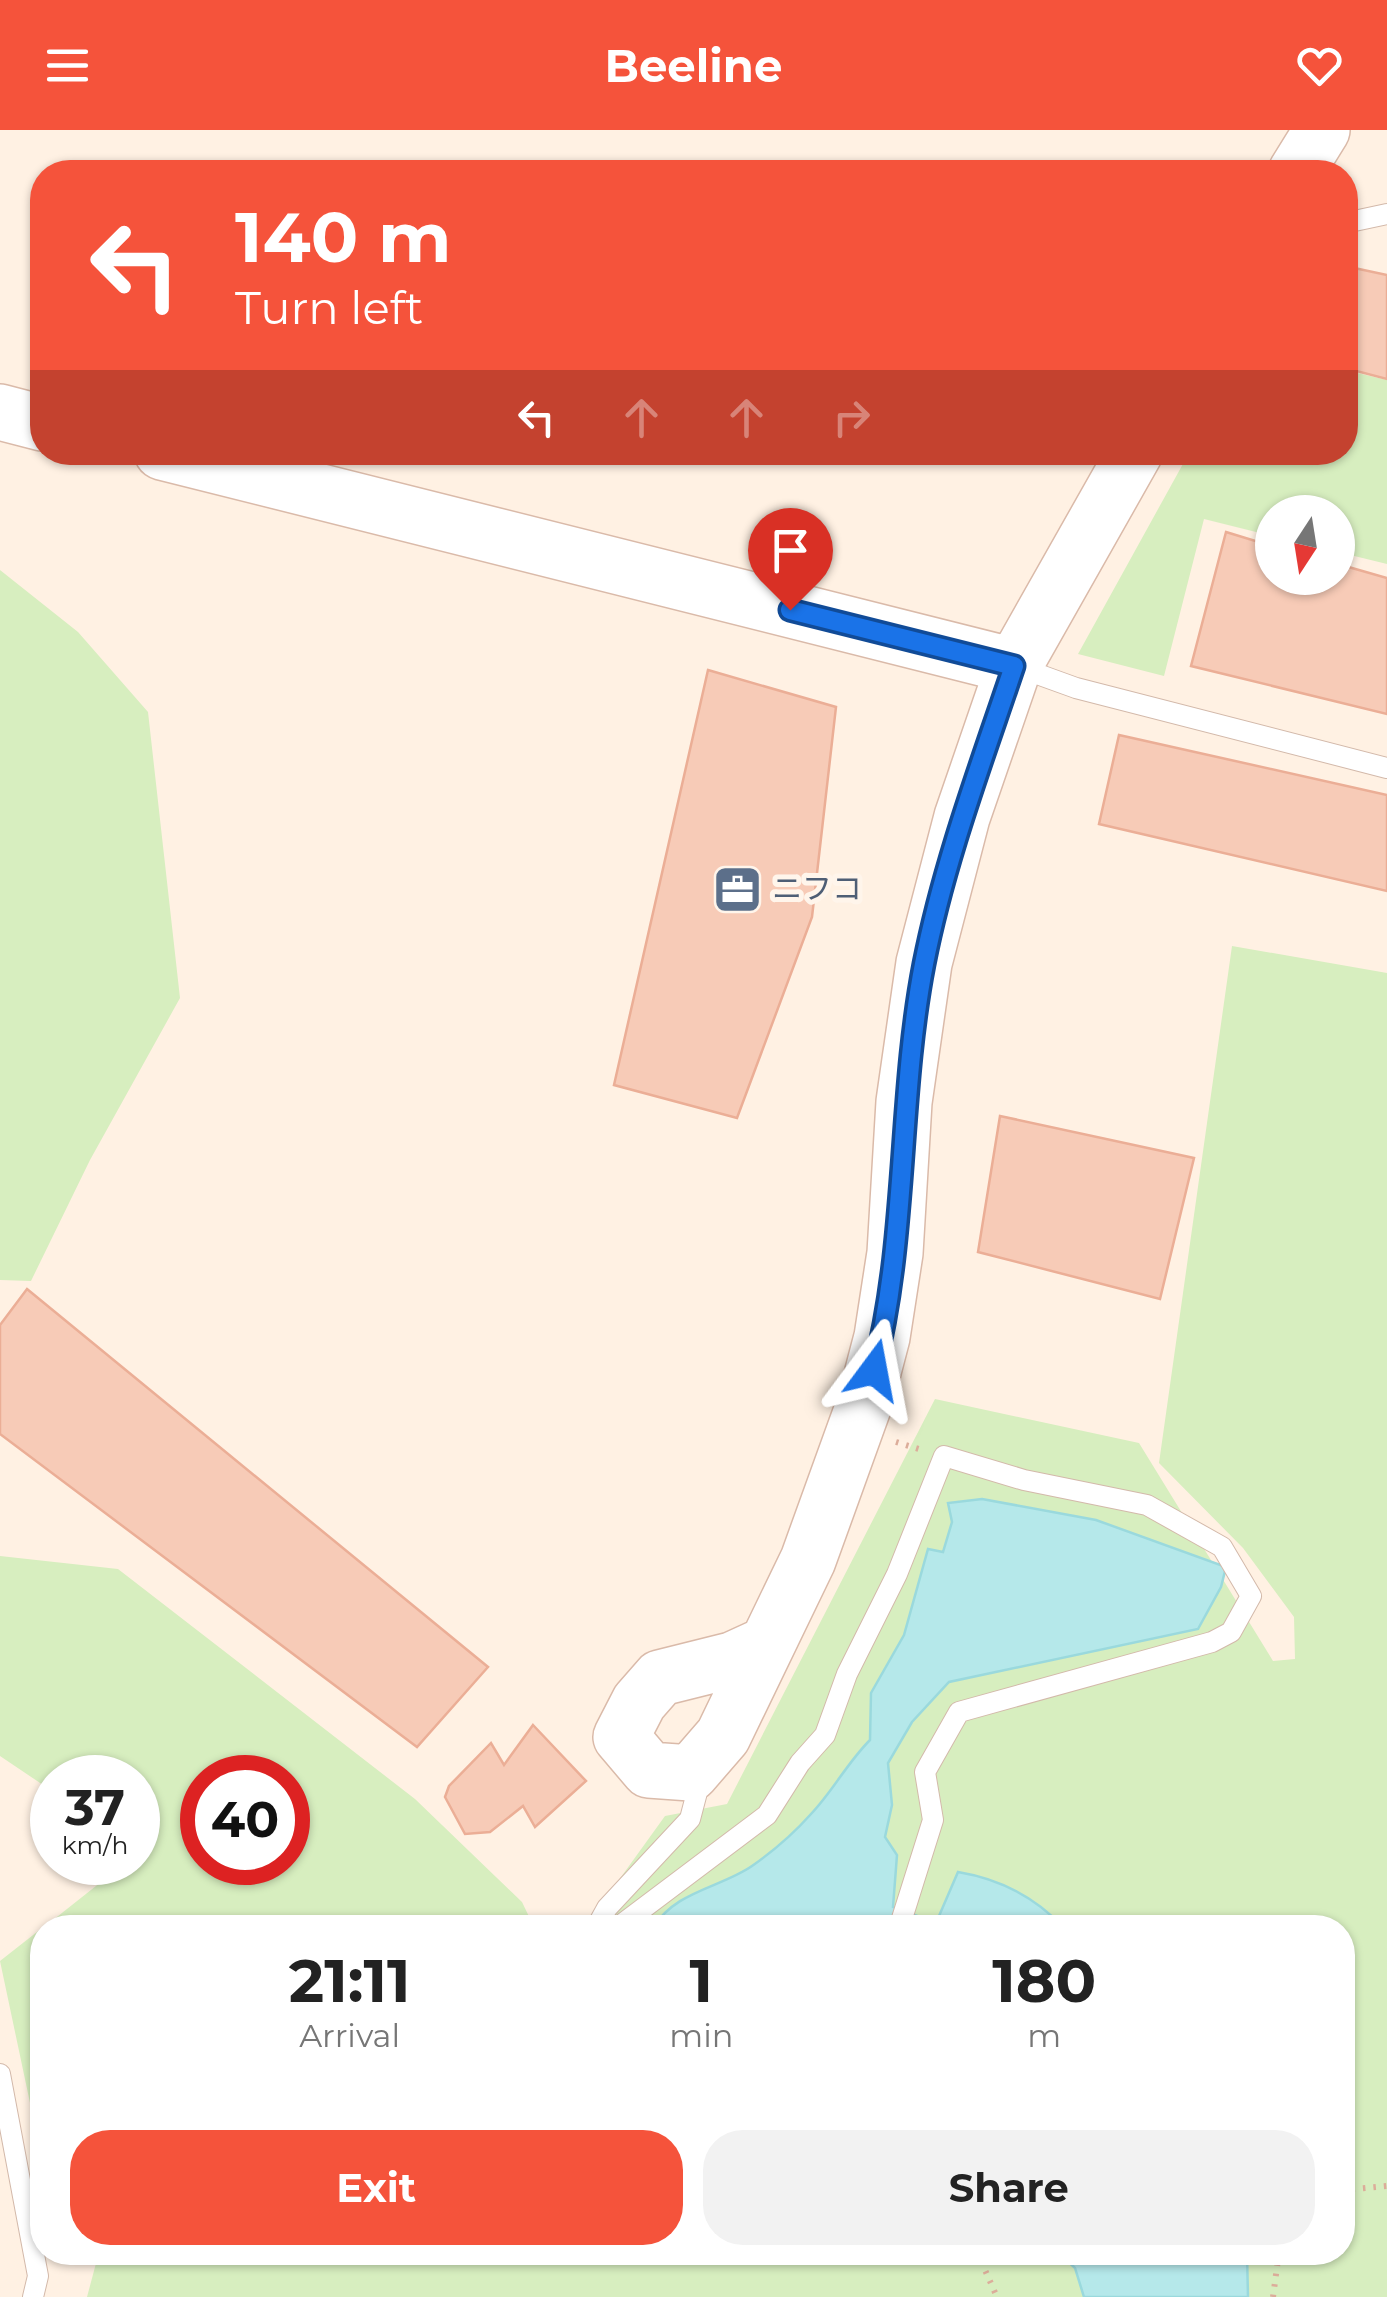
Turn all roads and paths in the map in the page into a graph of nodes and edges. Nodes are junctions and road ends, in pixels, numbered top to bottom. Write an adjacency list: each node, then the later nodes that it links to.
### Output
1 (1322, 130): 2 (street)
2 (1303, 160)
3 (1387, 214): 4 (lane)
4 (1358, 220)
5 (0, 412): 6 (street)
6 (30, 420)
7 (214, 465): 9 (street)
8 (1128, 465): 9 (street)
9 (1014, 666): 10 (lane); 11 (street)
10 (1387, 768)
11 (767, 1644): 12 (street); 12 (street)
12 (703, 1760): 13 (lane)
13 (603, 1915)
14 (634, 1915): 15 (lane)
15 (903, 1915)
16 (0, 2074): 19 (lane)
17 (1387, 2186): 18 (path)
18 (1355, 2189)
19 (30, 2233)
20 (36, 2265): 23 (lane)
21 (982, 2265): 24 (path)
22 (1276, 2265): 25 (path)
23 (33, 2297)
24 (996, 2297)
25 (1272, 2297)

